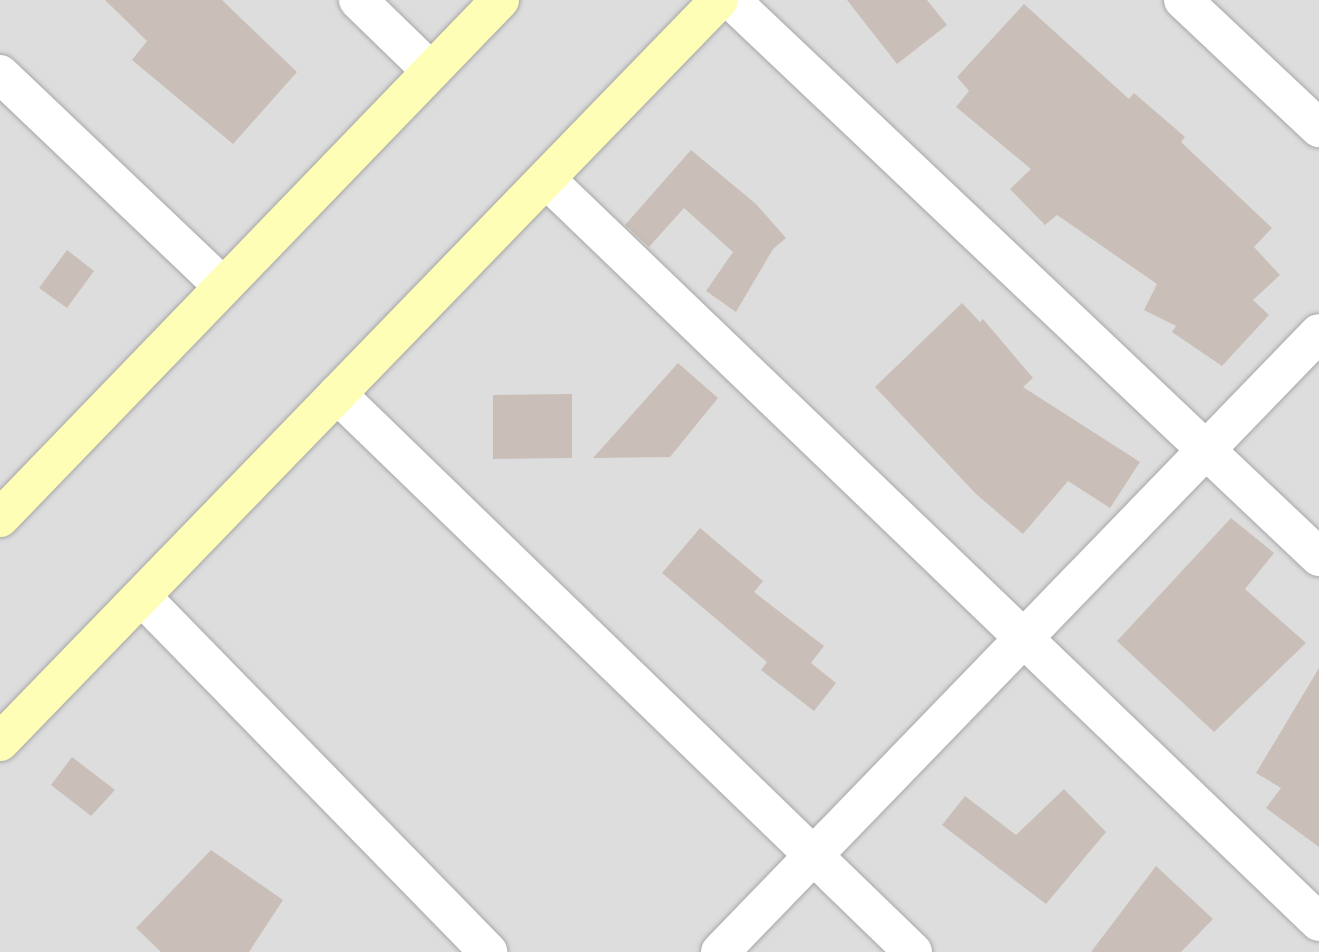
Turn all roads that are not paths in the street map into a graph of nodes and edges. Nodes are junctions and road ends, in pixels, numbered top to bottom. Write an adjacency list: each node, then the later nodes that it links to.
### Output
1 (358, 0): 6 (street)
2 (500, 0): 6 (street)
3 (719, 0): 9 (street)
4 (732, 0): 13 (street)
5 (1183, 0): 8 (street)
6 (431, 71): 10 (street)
7 (0, 74): 10 (street)
8 (1319, 128)
9 (546, 179): 12 (street); 17 (street)
10 (223, 286): 14 (street)
11 (1319, 333): 13 (street)
12 (337, 394): 16 (street); 19 (street)
13 (1206, 450): 15 (street); 17 (street)
14 (0, 517)
15 (1319, 556)
16 (142, 597): 18 (street); 21 (street)
17 (1024, 638): 19 (street); 20 (street)
18 (0, 742)
19 (813, 856): 22 (street); 23 (street)
20 (1319, 922)
21 (489, 952)
22 (720, 952)
23 (913, 952)

